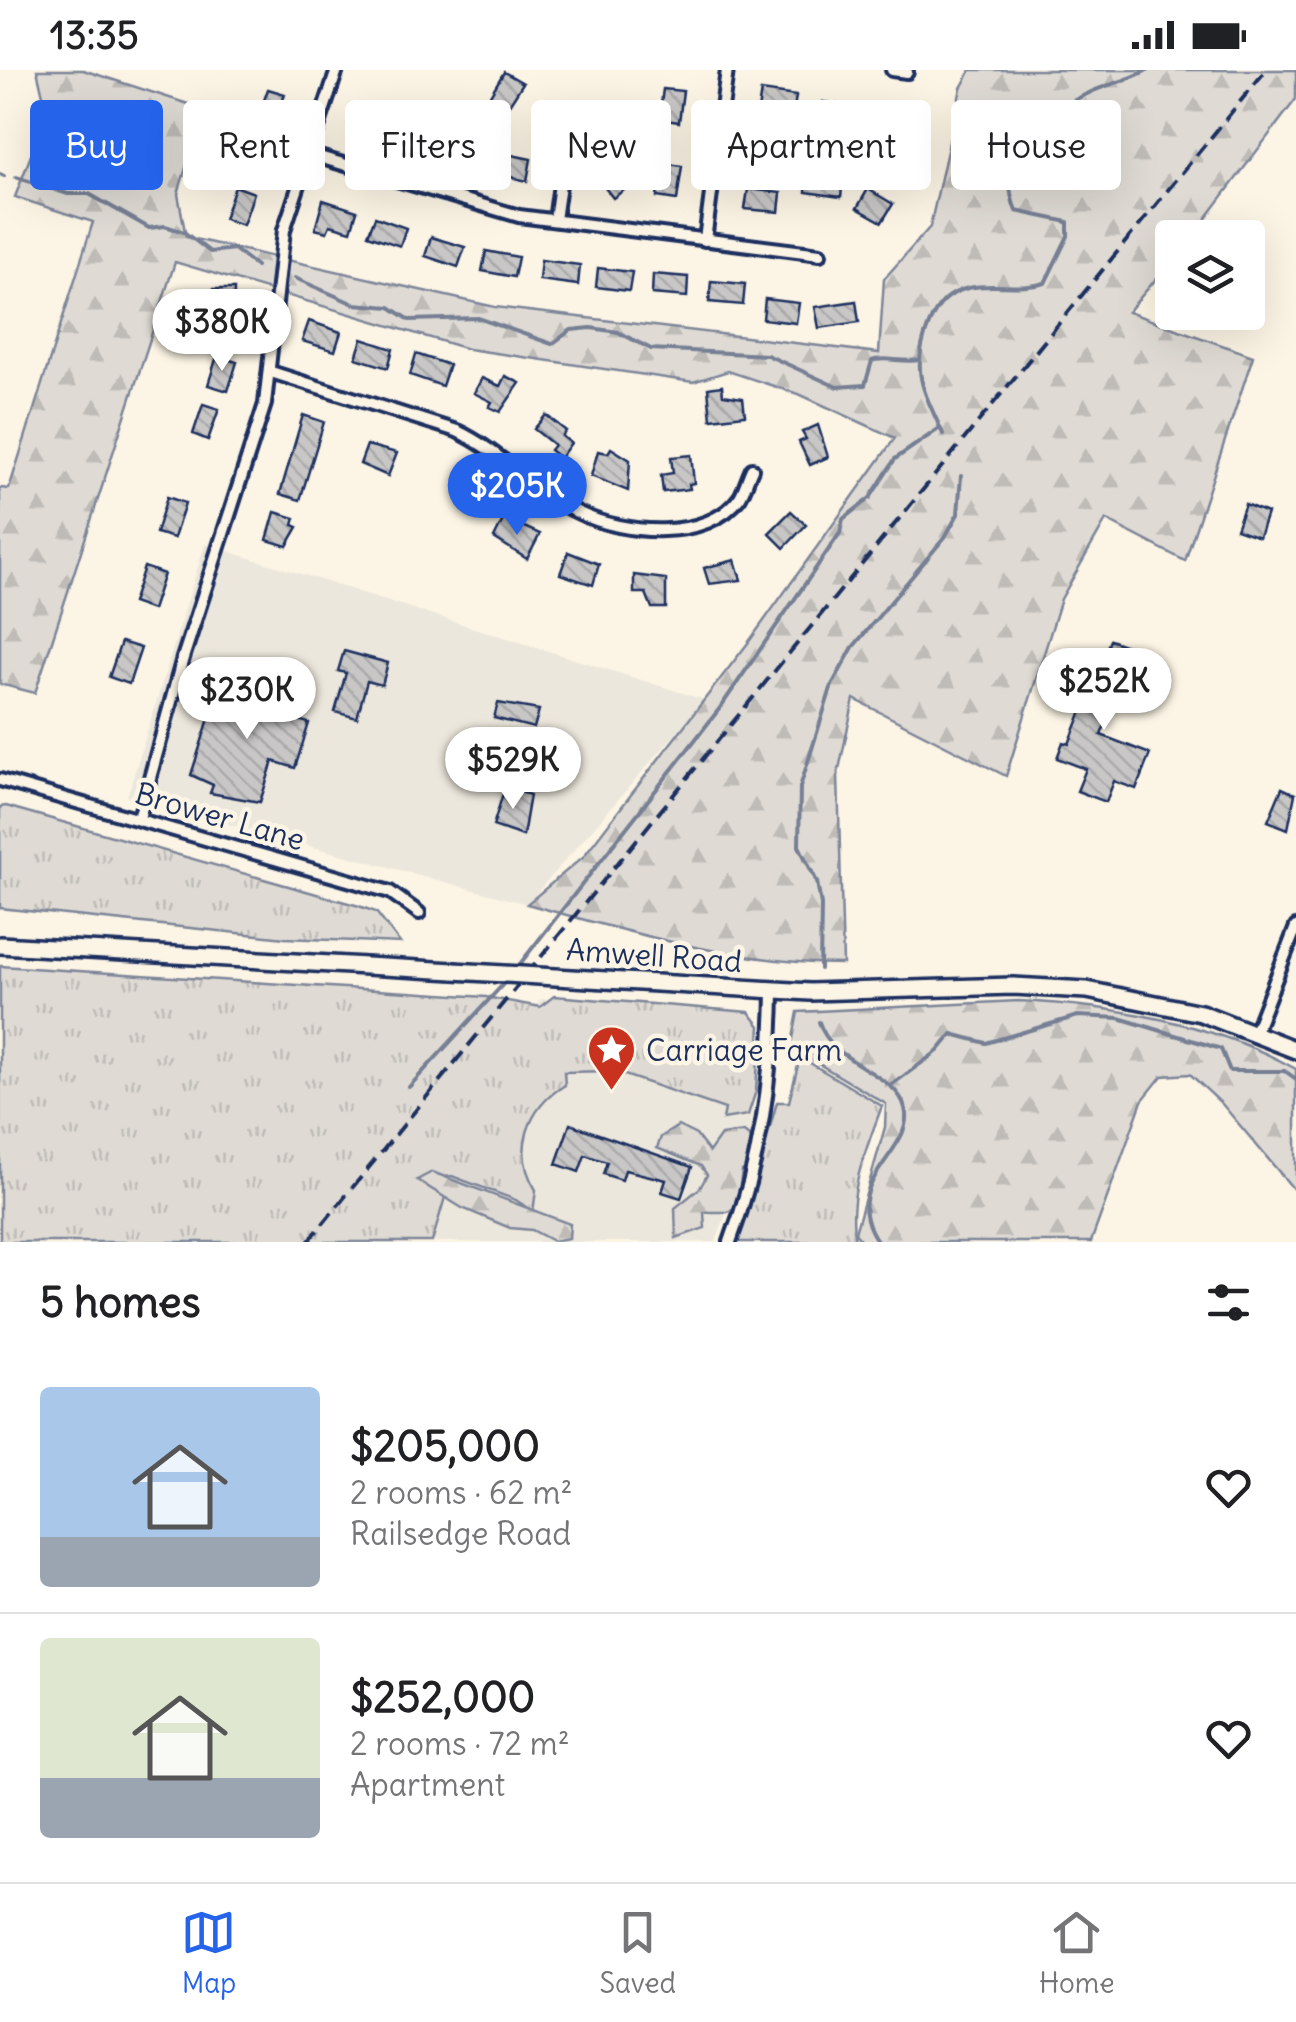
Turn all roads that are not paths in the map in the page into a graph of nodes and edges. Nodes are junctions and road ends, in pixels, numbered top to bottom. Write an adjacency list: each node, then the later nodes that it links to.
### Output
1 (337, 70): 5 (street)
2 (727, 70): 10 (street)
3 (892, 70): 4 (street)
4 (907, 72)
5 (325, 106)
6 (325, 159): 9 (street)
7 (298, 190): 12 (street)
8 (559, 190): 9 (street)
9 (554, 220): 10 (street)
10 (705, 240): 11 (street)
11 (820, 254)
12 (271, 372): 13 (street); 15 (street)
13 (752, 468)
14 (0, 780): 15 (street, Brower Lane)
15 (139, 818): 16 (street, Brower Lane)
16 (419, 913)
17 (1296, 928): 20 (street)
18 (0, 946): 19 (main road, Amwell Road, bridge)
19 (773, 990): 20 (main road, Amwell Road); 22 (street)
20 (1255, 1032): 21 (main road, Amwell Road)
21 (1296, 1050)
22 (730, 1242)

